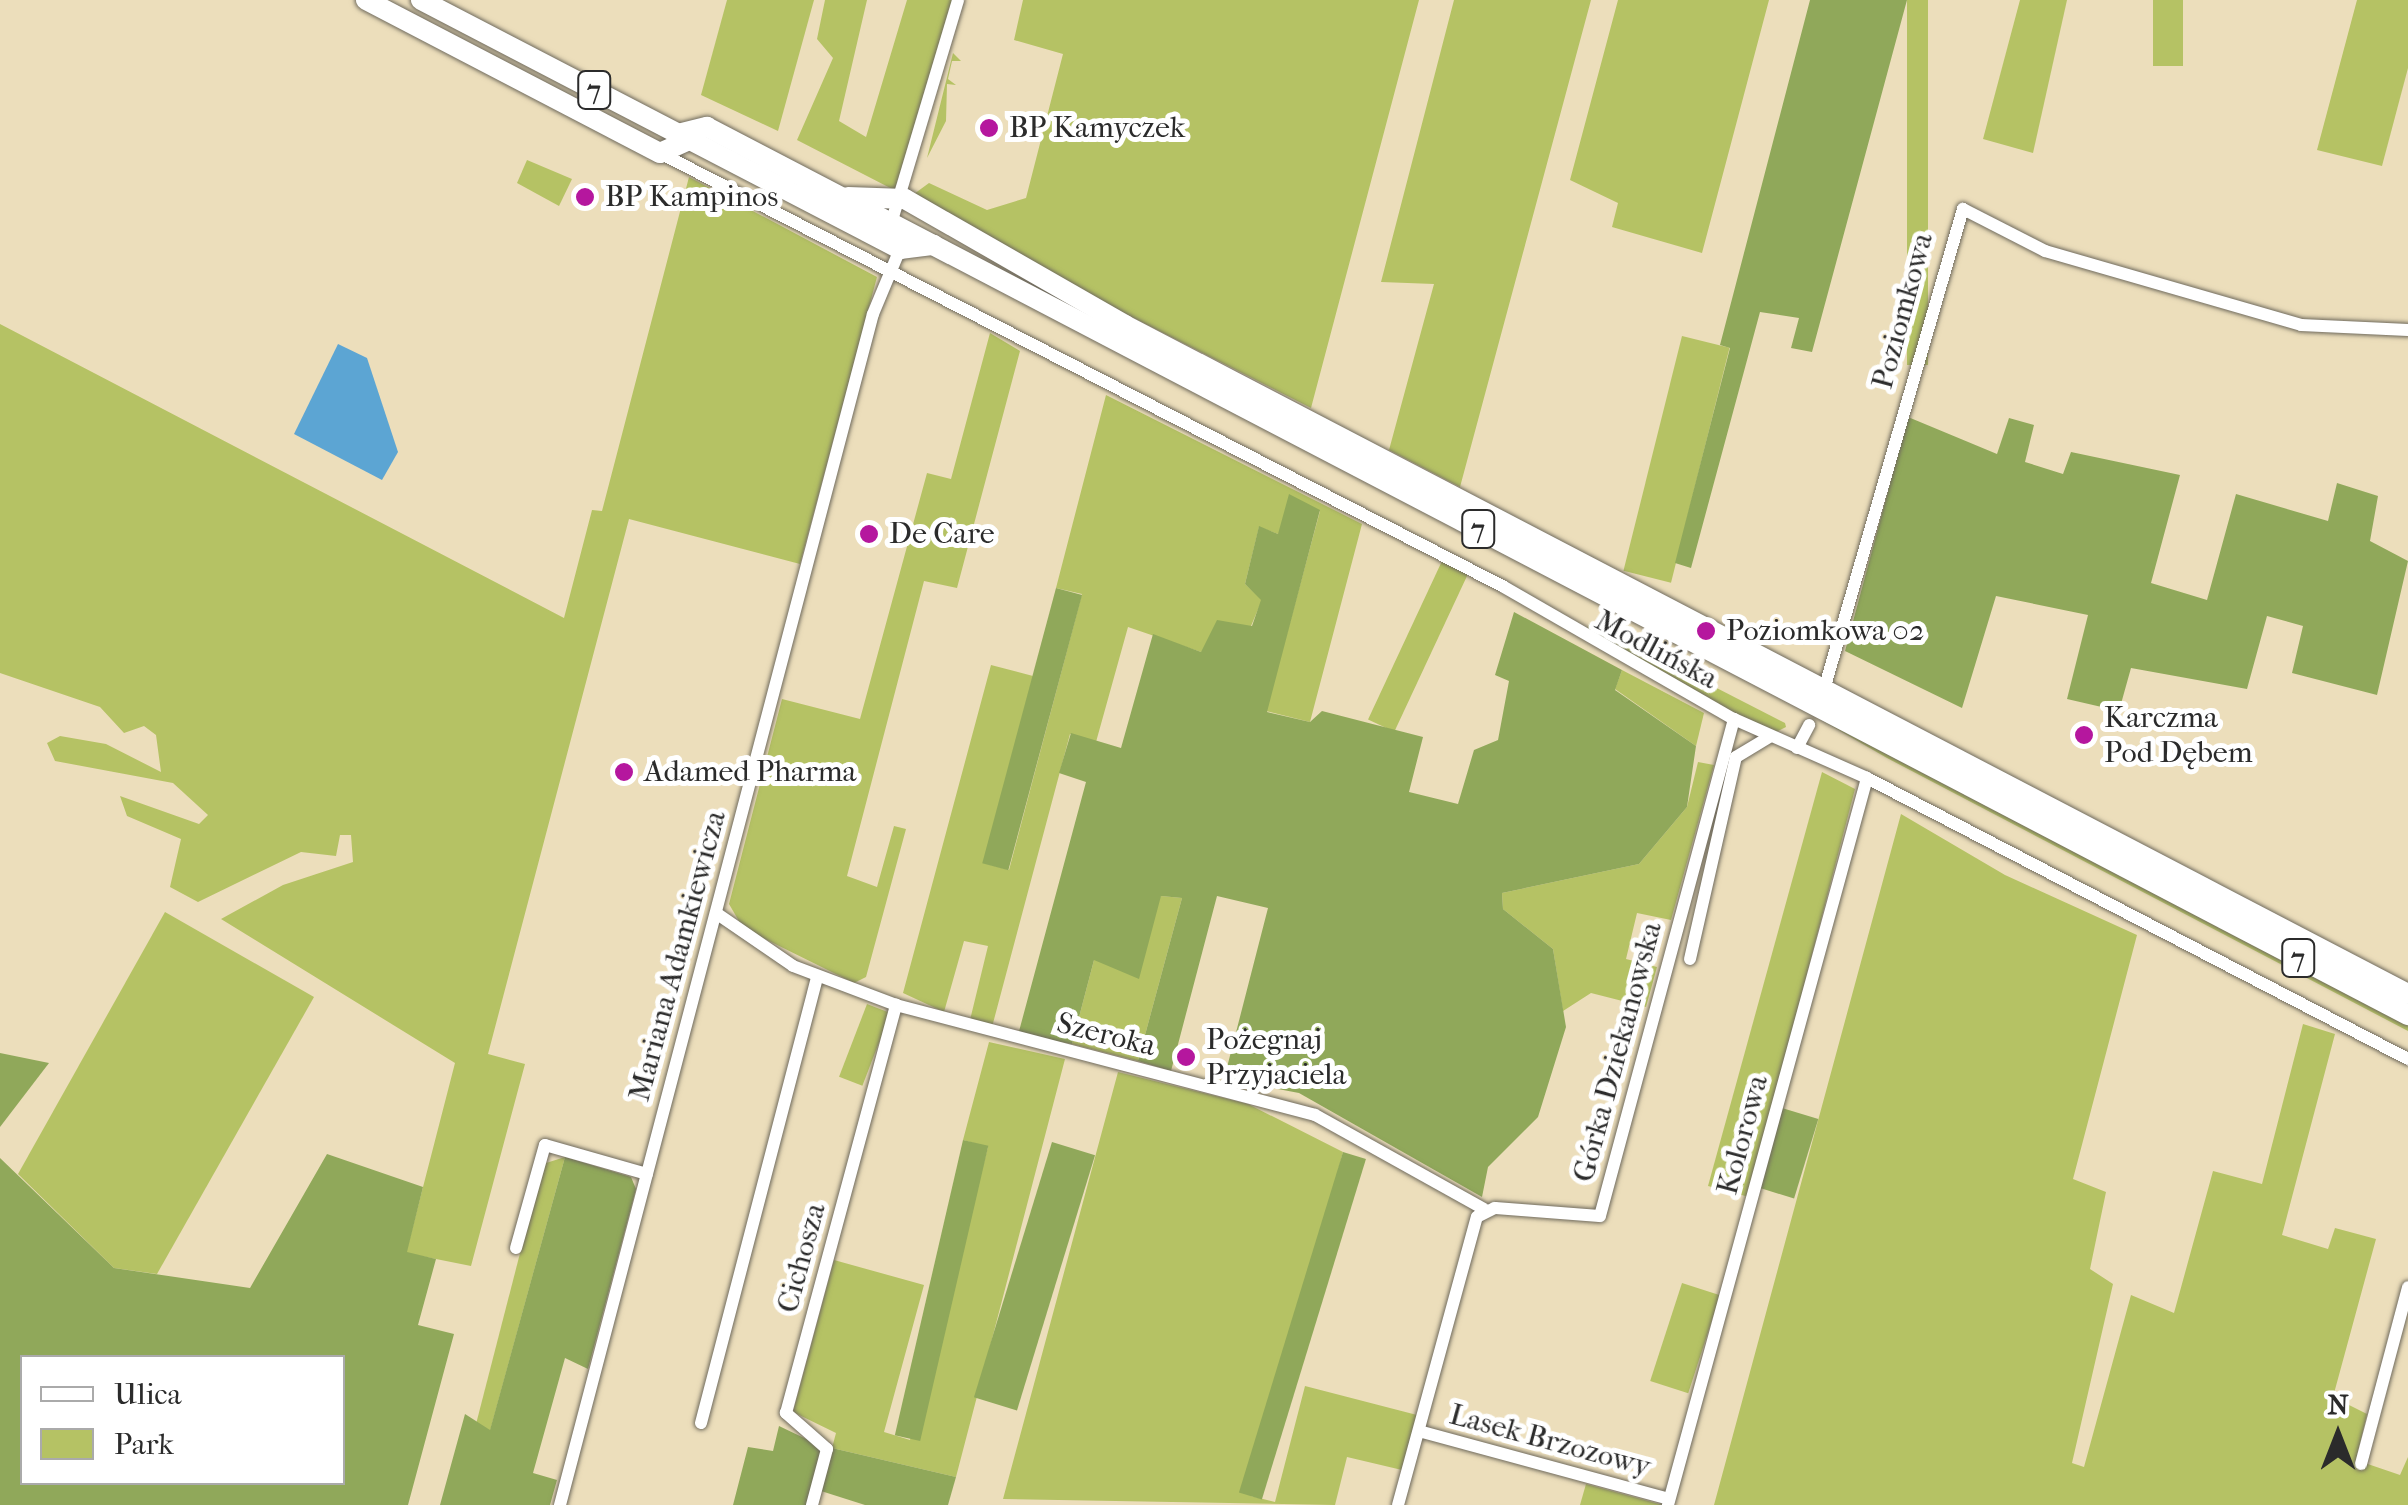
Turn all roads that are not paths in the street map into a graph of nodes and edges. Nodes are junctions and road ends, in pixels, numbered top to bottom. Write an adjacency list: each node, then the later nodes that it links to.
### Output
1 (366, 0): 5 (highway)
2 (421, 0): 4 (highway, 7)
3 (958, 0): 9 (street)
4 (509, 46): 5 (highway); 6 (highway, 7)
5 (520, 80): 7 (highway)
6 (693, 136): 7 (highway); 8 (highway, 7); 11 (highway, 7)
7 (666, 156): 14 (street, Modlińska)
8 (843, 197): 9 (highway); 10 (highway, 7)
9 (905, 199): 10 (street); 16 (highway)
10 (893, 223): 11 (street); 12 (highway, 7)
11 (872, 234): 13 (highway, 7)
12 (934, 245): 13 (highway); 17 (highway, 7)
13 (900, 249): 14 (street, Mariana Adamkiewicza)
14 (888, 273): 18 (street, Modlińska); 22 (street, Mariana Adamkiewicza)
15 (2408, 330): 16 (street, Poziomkowa)
16 (1826, 686): 17 (street, Poziomkowa); 25 (highway)
17 (1813, 716): 20 (street, Poziomkowa); 27 (highway, 7)
18 (1734, 720): 19 (street, Modlińska); 30 (street, Górka Dziekanowska)
19 (1769, 736): 20 (street, Modlińska); 23 (street)
20 (1797, 748): 21 (street, Modlińska)
21 (1868, 778): 28 (street, Modlińska); 36 (street, Kolorowa)
22 (716, 913): 24 (street, Szeroka); 29 (street, Mariana Adamkiewicza)
23 (1690, 959)
24 (817, 977): 26 (street, Szeroka); 33 (street)
25 (2408, 994)
26 (896, 1005): 30 (street, Szeroka); 38 (street, Cichosza)
27 (2408, 1015)
28 (2408, 1059)
29 (647, 1174): 31 (street); 37 (street, Mariana Adamkiewicza)
30 (1484, 1208): 34 (street)
31 (516, 1248)
32 (2408, 1287): 35 (street)
33 (701, 1424)
34 (1418, 1431): 36 (street, Lasek Brzozowy); 39 (street)
35 (2361, 1464)
36 (1669, 1502)
37 (560, 1505)
38 (812, 1505)
39 (1398, 1505)

